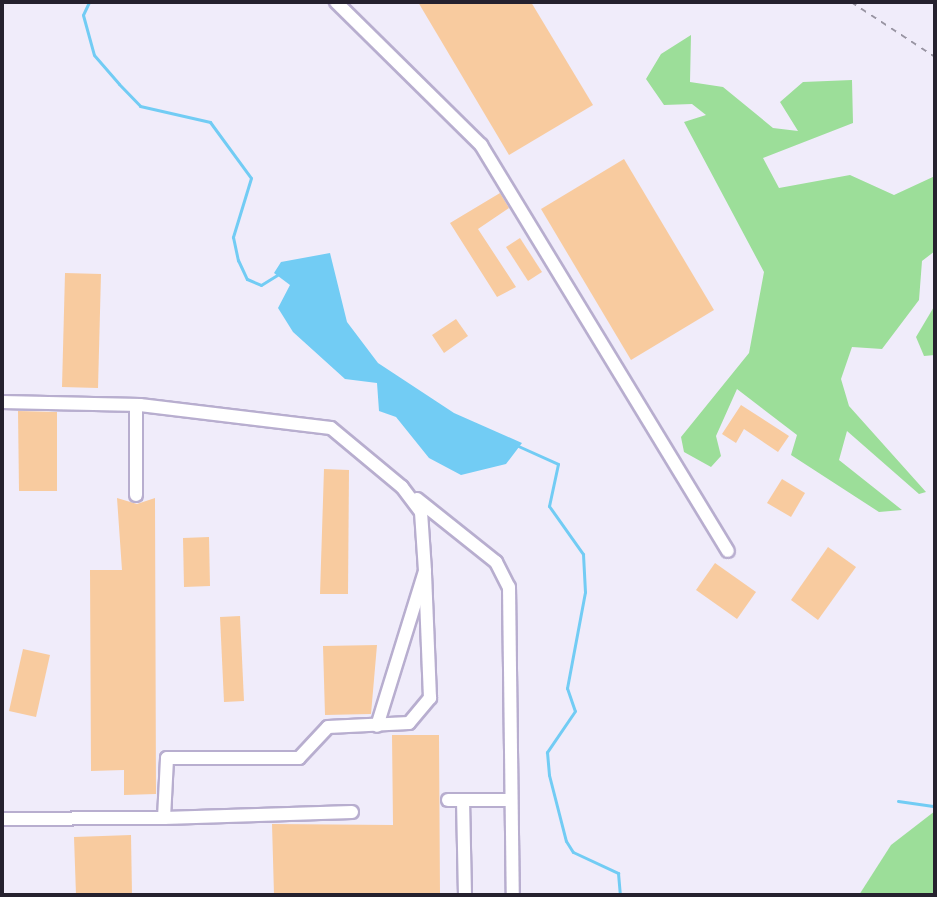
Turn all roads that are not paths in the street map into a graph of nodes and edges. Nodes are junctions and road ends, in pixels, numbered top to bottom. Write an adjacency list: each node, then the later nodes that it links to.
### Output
1 (336, 2): 6 (lane)
2 (2, 402): 3 (lane)
3 (136, 405): 4 (lane); 5 (lane)
4 (402, 487): 7 (lane); 11 (lane)
5 (136, 495)
6 (728, 551)
7 (425, 571): 8 (lane); 8 (lane)
8 (377, 726): 13 (lane)
9 (448, 800): 10 (lane)
10 (463, 800): 11 (lane); 15 (lane)
11 (508, 800): 16 (lane)
12 (352, 812): 13 (lane)
13 (164, 818): 14 (lane)
14 (2, 819)
15 (465, 895)
16 (513, 895)

